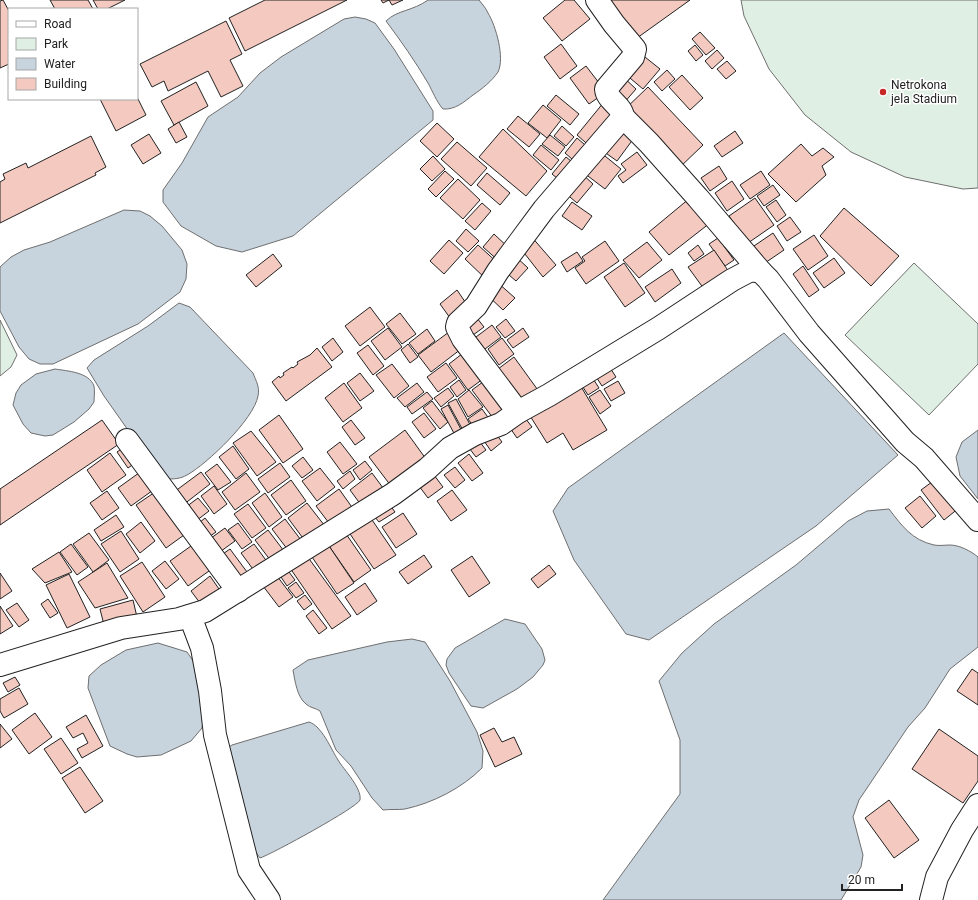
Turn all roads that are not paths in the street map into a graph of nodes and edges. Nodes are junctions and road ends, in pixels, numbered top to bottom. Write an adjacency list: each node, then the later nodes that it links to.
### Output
1 (597, 0): 2 (street)
2 (623, 117): 3 (street); 4 (street)
3 (761, 272): 4 (street); 6 (street)
4 (518, 412): 7 (street)
5 (127, 440): 7 (street)
6 (978, 520)
7 (238, 591): 8 (street)
8 (190, 616): 9 (street); 11 (street)
9 (0, 665)
10 (978, 805): 12 (street)
11 (269, 900)
12 (931, 900)

